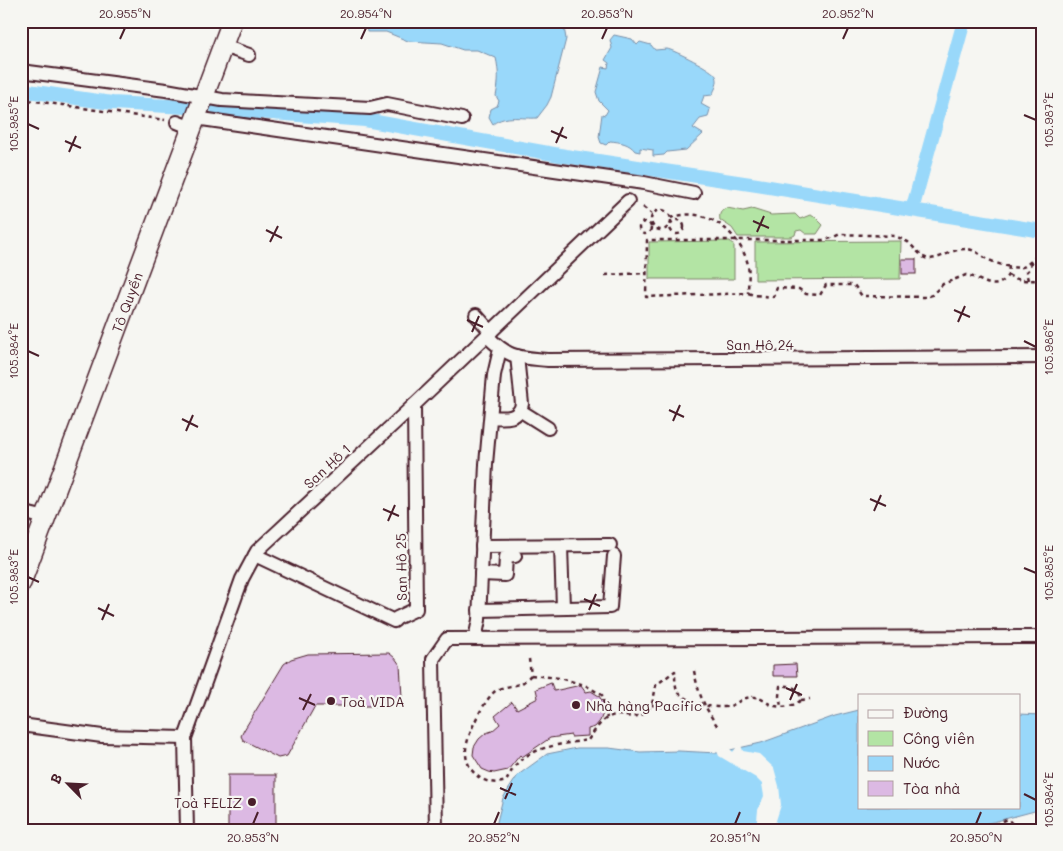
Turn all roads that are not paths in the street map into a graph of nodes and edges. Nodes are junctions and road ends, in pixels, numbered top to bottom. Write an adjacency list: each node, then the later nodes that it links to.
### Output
1 (232, 21): 2 (main road, Tô Quyền)
2 (223, 46): 3 (street); 5 (main road, Tô Quyền)
3 (249, 56)
4 (21, 71): 5 (street)
5 (204, 97): 6 (street); 7 (main road, Tô Quyền)
6 (462, 119)
7 (188, 122): 8 (street); 20 (main road, Tô Quyền)
8 (694, 193)
9 (628, 202): 11 (street, San Hô 1)
10 (476, 315): 11 (street, San Hô 24)
11 (489, 334): 12 (street, San Hô 24); 15 (street, San Hô 1)
12 (500, 349): 13 (street, San Hô 24); 17 (street)
13 (517, 356): 14 (street, San Hô 24); 16 (street)
14 (1042, 357)
15 (414, 405): 23 (street, San Hô 1); 23 (street, San Hô 25)
16 (521, 411): 17 (street); 18 (street)
17 (490, 417): 21 (street)
18 (548, 428)
19 (21, 512): 20 (street)
20 (46, 518): 26 (main road, Tô Quyền)
21 (482, 546): 22 (street); 25 (street)
22 (561, 546): 27 (street); 27 (street)
23 (254, 555): 32 (street, San Hô 1)
24 (515, 556): 25 (street)
25 (481, 574): 28 (street)
26 (21, 583)
27 (563, 608): 28 (street)
28 (479, 610): 30 (street)
29 (1042, 637): 30 (street)
30 (475, 639): 34 (street)
31 (21, 725): 32 (street)
32 (185, 738): 33 (street, San Hô 1)
33 (187, 830)
34 (436, 830)

